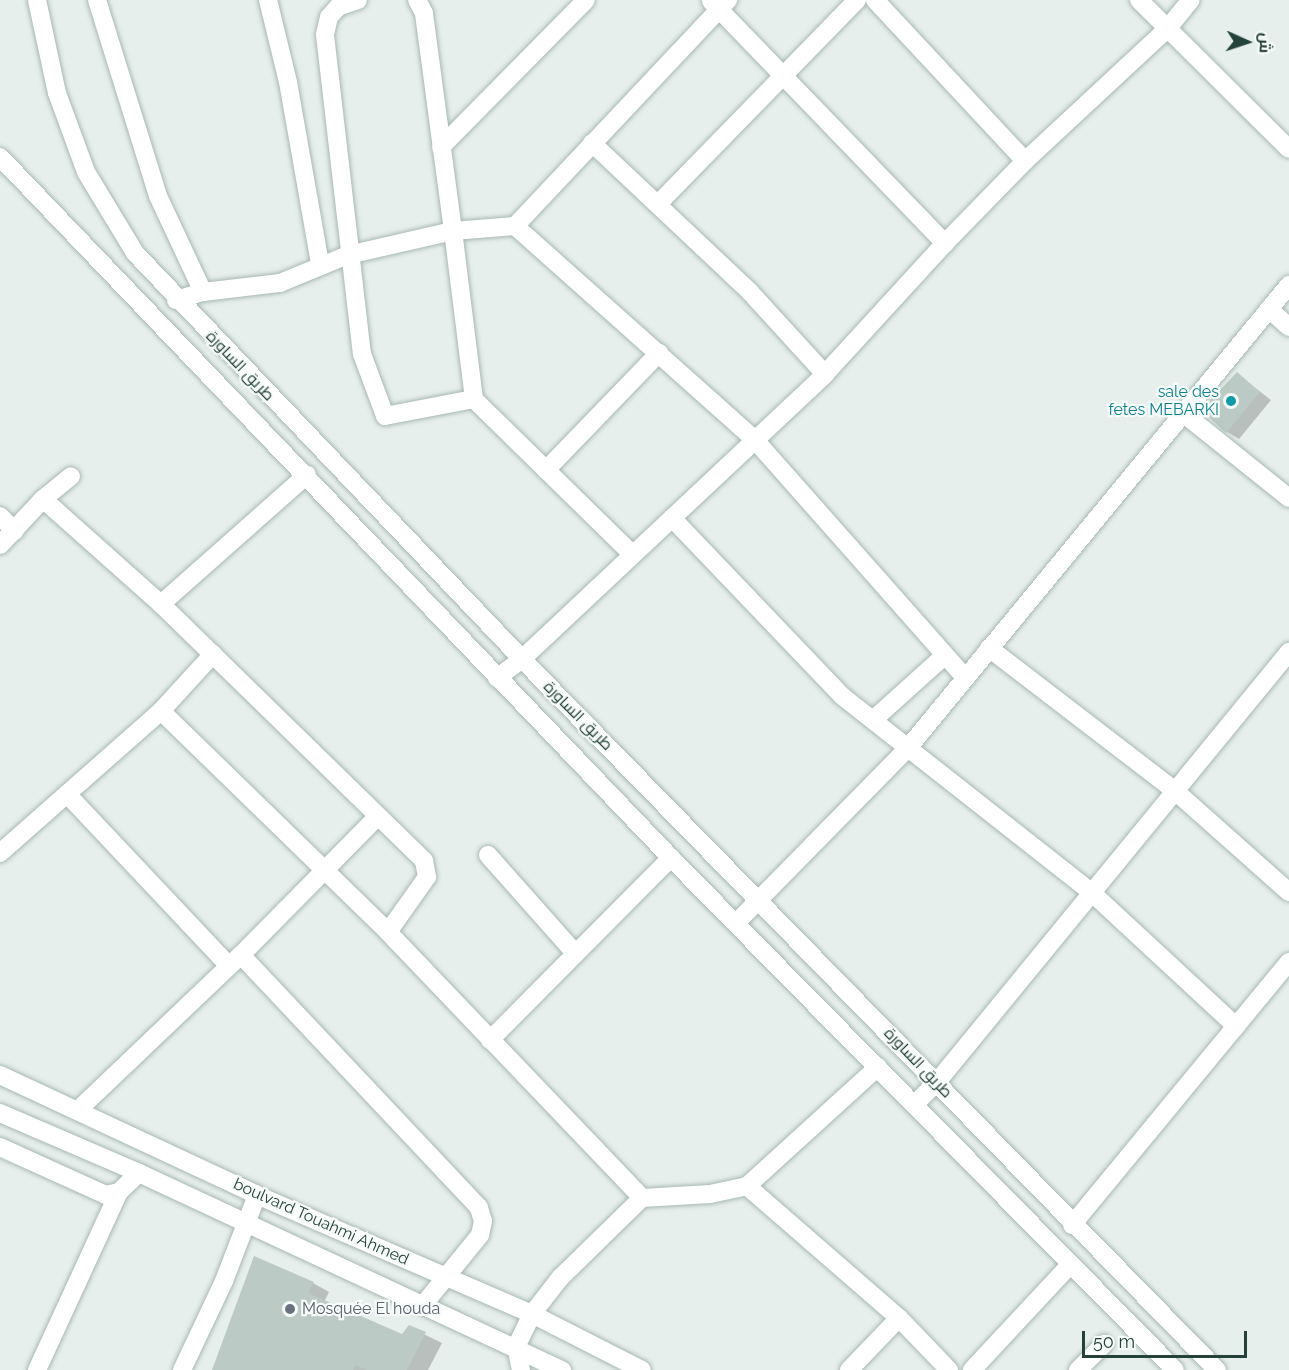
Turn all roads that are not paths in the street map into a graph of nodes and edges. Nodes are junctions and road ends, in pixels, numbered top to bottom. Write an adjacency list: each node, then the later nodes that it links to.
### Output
1 (37, 0): 27 (street, طريق الساورة)
2 (97, 0): 26 (street)
3 (268, 0): 24 (street)
4 (358, 0): 23 (street)
5 (417, 0): 15 (street)
6 (586, 0): 15 (street)
7 (857, 0): 13 (street)
8 (875, 0): 18 (street)
9 (1139, 0): 12 (street)
10 (1191, 0): 12 (street)
11 (719, 3): 13 (street); 14 (street)
12 (1168, 27): 16 (street); 18 (street)
13 (782, 76): 19 (street); 22 (street)
14 (592, 143): 19 (street); 20 (street)
15 (441, 147): 21 (street)
16 (1289, 149)
17 (0, 157): 37 (street, طريق الساورة)
18 (1026, 161): 22 (street)
19 (658, 204): 31 (street)
20 (515, 226): 21 (street); 30 (street)
21 (453, 231): 23 (street); 32 (street)
22 (945, 243): 31 (street)
23 (348, 255): 24 (street); 32 (street)
24 (320, 264): 26 (street)
25 (1289, 285): 28 (street)
26 (203, 292): 27 (street)
27 (176, 300): 49 (street, طريق الساورة)
28 (1269, 309): 29 (street); 33 (street)
29 (1289, 327)
30 (659, 353): 34 (street); 35 (street)
31 (825, 374): 34 (street)
32 (474, 399): 35 (street)
33 (1183, 413): 38 (street); 46 (street)
34 (755, 441): 41 (street); 48 (street)
35 (546, 470): 44 (street)
36 (71, 476): 39 (street)
37 (306, 476): 45 (street); 52 (street, طريق الساورة)
38 (1289, 498)
39 (43, 499): 42 (street); 45 (street)
40 (0, 516): 42 (street)
41 (672, 518): 44 (street); 54 (street)
42 (15, 531): 43 (street)
43 (0, 545)
44 (631, 553): 49 (street)
45 (161, 604): 47 (street)
46 (989, 648): 51 (street); 56 (street)
47 (213, 654): 53 (street); 58 (street)
48 (944, 656): 51 (street); 54 (street)
49 (522, 660): 52 (street); 65 (street, طريق الساورة)
50 (1286, 662): 56 (street)
51 (965, 677): 55 (street)
52 (497, 678): 61 (street, طريق الساورة)
53 (161, 711): 57 (street); 62 (street)
54 (873, 720): 55 (street)
55 (908, 748): 63 (street); 65 (street)
56 (1174, 790): 63 (street); 64 (street)
57 (67, 794): 59 (street); 69 (street)
58 (376, 818): 62 (street); 67 (street)
59 (0, 853)
60 (488, 855): 68 (street)
61 (671, 858): 66 (street, طريق الساورة); 68 (street)
62 (326, 868): 67 (street); 69 (street)
63 (1090, 891): 71 (street); 75 (street)
64 (1289, 892)
65 (760, 901): 66 (street); 75 (street, طريق الساورة)
66 (736, 922): 73 (street, طريق الساورة)
67 (388, 932): 72 (street)
68 (574, 952): 72 (street)
69 (235, 960): 77 (street); 88 (street)
70 (1289, 962): 71 (street)
71 (1236, 1026): 86 (street)
72 (490, 1040): 84 (street)
73 (878, 1067): 76 (street, طريق الساورة); 81 (street)
74 (0, 1075): 77 (street, boulvard Touahmi Ahmed)
75 (937, 1082): 76 (street); 86 (street, طريق الساورة)
76 (915, 1104): 87 (street, طريق الساورة)
77 (78, 1110): 83 (street, boulvard Touahmi Ahmed)
78 (0, 1113): 80 (street, boulvard Touahmi Ahmed)
79 (0, 1147): 82 (street)
80 (139, 1173): 82 (street); 85 (street, boulvard Touahmi Ahmed)
81 (747, 1186): 84 (street); 92 (street)
82 (119, 1192): 96 (street)
83 (257, 1195): 85 (street); 88 (street, boulvard Touahmi Ahmed)
84 (642, 1198): 91 (street)
85 (245, 1222): 89 (street, boulvard Touahmi Ahmed); 97 (street)
86 (1072, 1225): 90 (street, طريق الساورة)
87 (1070, 1264): 93 (street, طريق الساورة); 103 (street)
88 (443, 1277): 89 (street); 91 (street, boulvard Touahmi Ahmed)
89 (424, 1304): 95 (street, boulvard Touahmi Ahmed)
90 (1157, 1307): 93 (street); 106 (street, طريق الساورة)
91 (532, 1314): 95 (street); 100 (street, boulvard Touahmi Ahmed)
92 (899, 1318): 101 (street); 102 (street)
93 (1132, 1329): 105 (street, طريق الساورة)
94 (1104, 1344): 104 (street)
95 (516, 1347): 98 (street); 99 (street, boulvard Touahmi Ahmed)
96 (37, 1370)
97 (182, 1370)
98 (521, 1370)
99 (562, 1370)
100 (642, 1370)
101 (849, 1370)
102 (949, 1370)
103 (972, 1370)
104 (1078, 1370)
105 (1175, 1370)
106 (1217, 1370)

